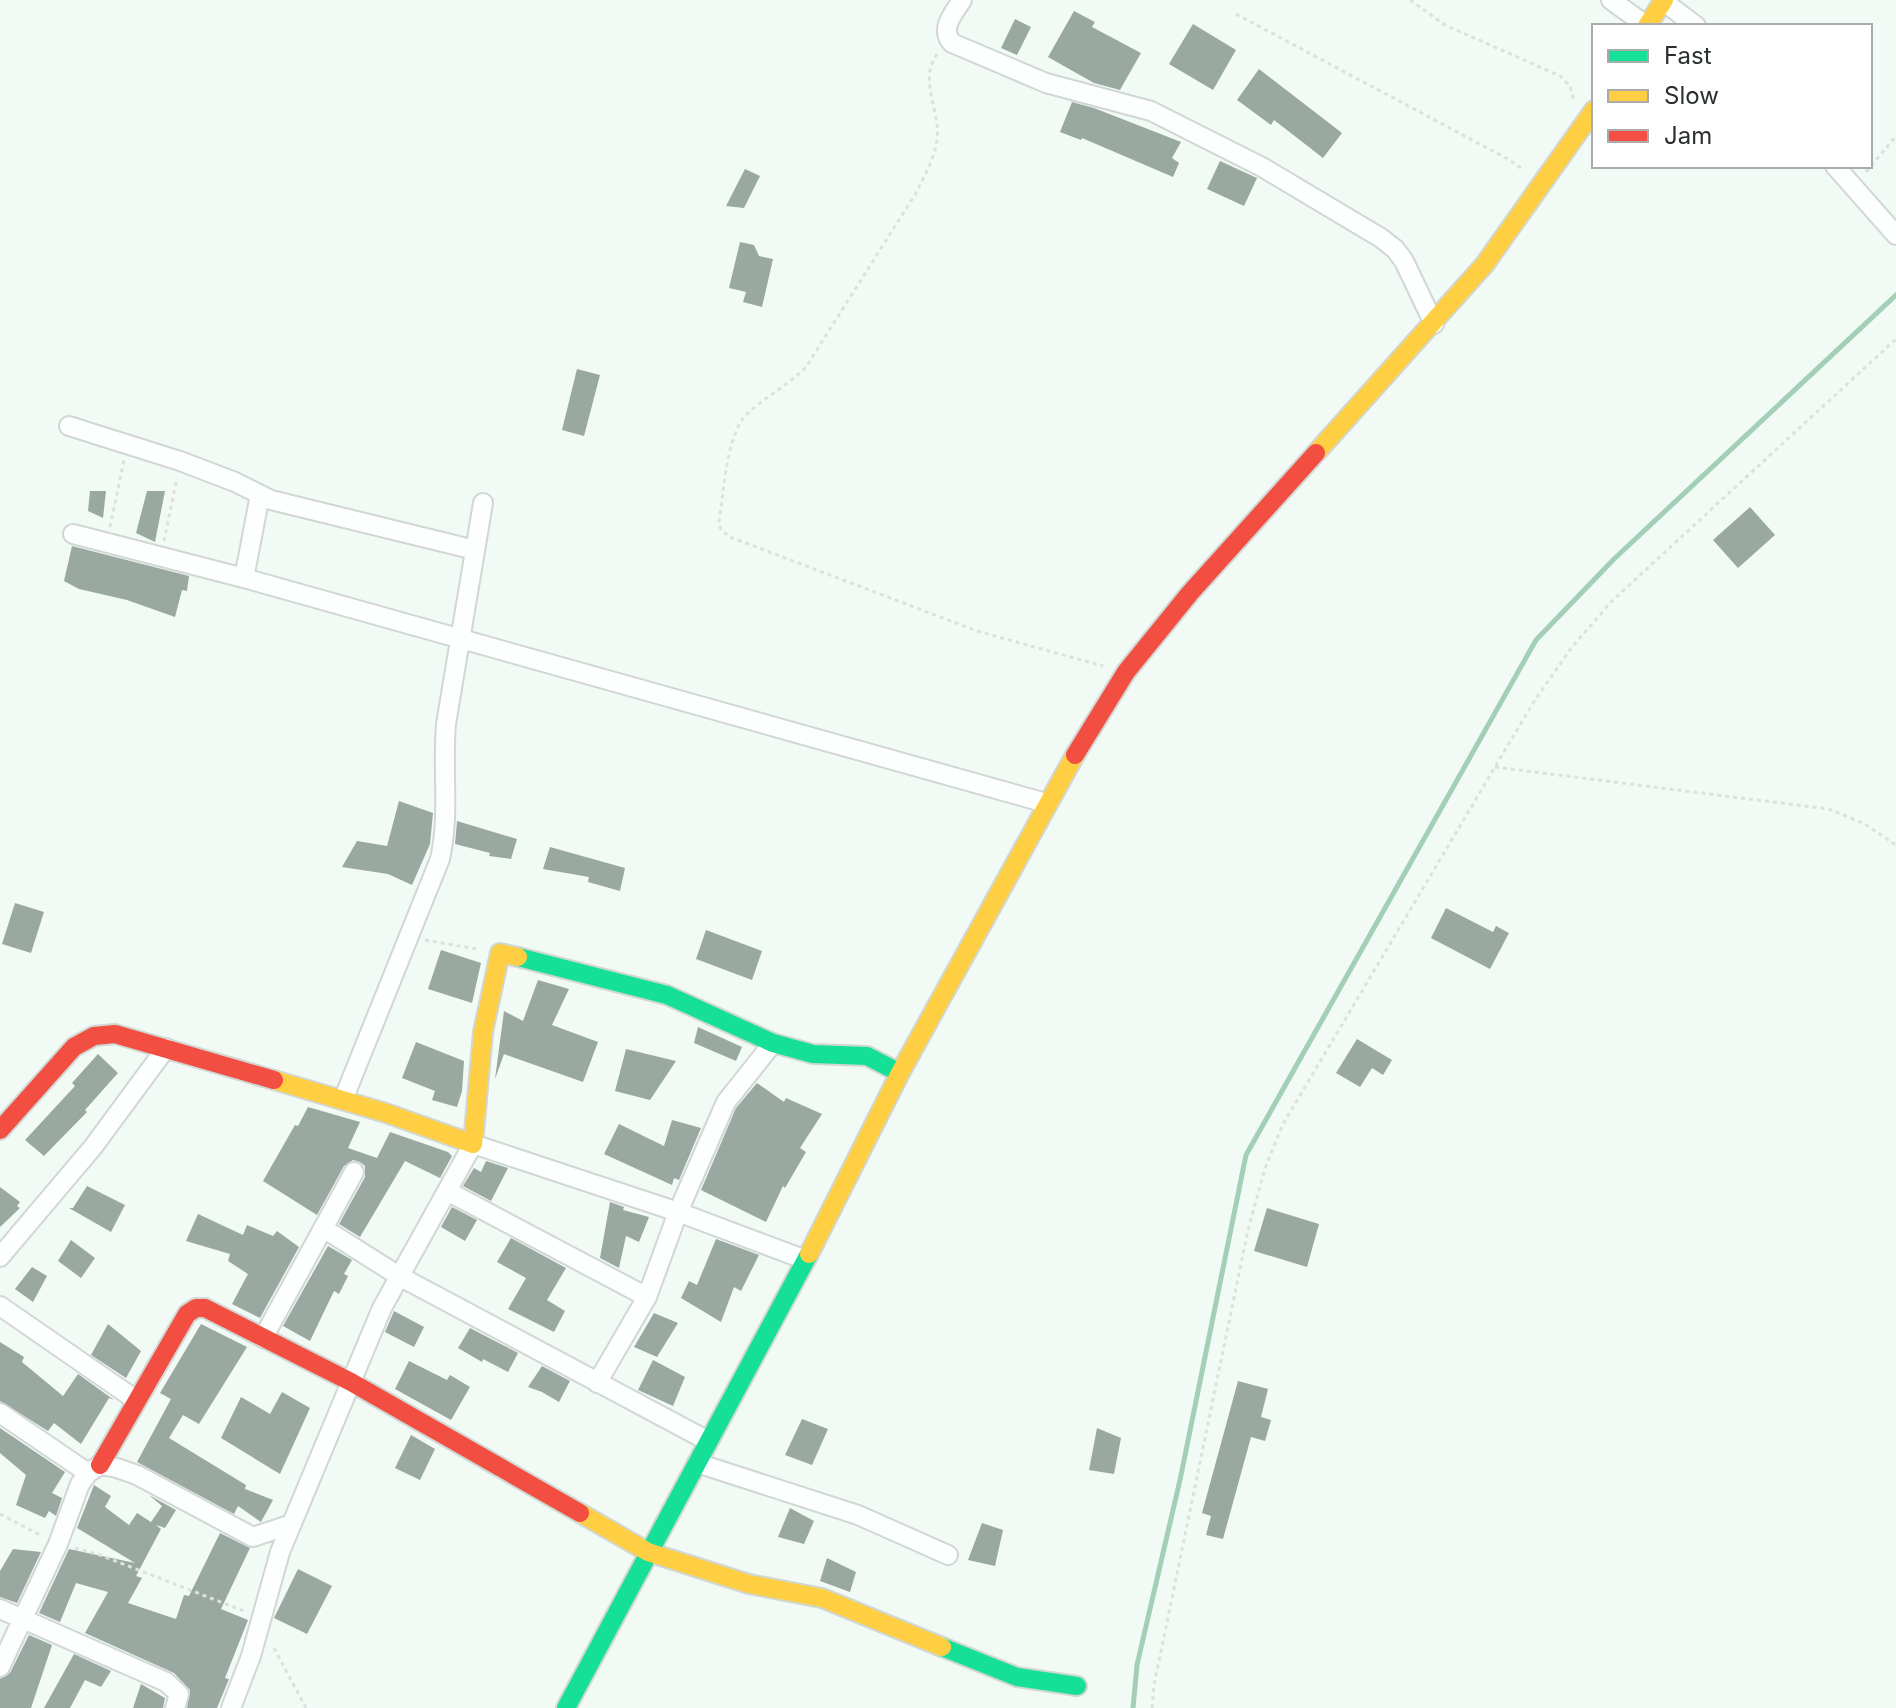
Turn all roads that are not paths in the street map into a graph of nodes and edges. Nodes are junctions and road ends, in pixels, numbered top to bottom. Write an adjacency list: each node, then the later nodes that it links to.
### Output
1 (962, 0): 10 (street)
2 (1611, 0): 4 (street)
3 (1663, 0): 5 (street); 6 (street)
4 (1644, 24)
5 (1648, 24)
6 (1693, 24)
7 (1592, 113): 10 (street)
8 (1837, 168): 9 (street)
9 (1896, 235)
10 (1434, 324): 18 (street)
11 (69, 426): 12 (street)
12 (260, 495): 15 (street); 16 (street)
13 (483, 503): 15 (street)
14 (73, 534): 16 (street)
15 (475, 550): 17 (street)
16 (244, 578): 17 (street)
17 (460, 638): 18 (street); 22 (street)
18 (1046, 803): 21 (street)
19 (773, 1043): 21 (street); 24 (street); 27 (street)
20 (166, 1048): 22 (street); 23 (street); 29 (street)
21 (900, 1073): 30 (street)
22 (343, 1100): 24 (street)
23 (0, 1130)
24 (473, 1144): 26 (street); 27 (street)
25 (354, 1172): 28 (street)
26 (447, 1191): 31 (street); 32 (street)
27 (678, 1212): 30 (street); 32 (street)
28 (323, 1228): 31 (street); 34 (street)
29 (0, 1257)
30 (806, 1260): 39 (street)
31 (399, 1276): 35 (street); 36 (street)
32 (647, 1297): 36 (street)
33 (0, 1306): 37 (street)
34 (263, 1338): 35 (street); 37 (street)
35 (351, 1382): 42 (street); 43 (street)
36 (597, 1383): 39 (street)
37 (136, 1400): 41 (street)
38 (0, 1413): 41 (street)
39 (708, 1441): 40 (street)
40 (697, 1463): 43 (street); 44 (street)
41 (94, 1469): 42 (street); 46 (street)
42 (292, 1524): 50 (street)
43 (648, 1552): 48 (street); 51 (street)
44 (948, 1555)
45 (0, 1609): 46 (street)
46 (24, 1620): 47 (street); 49 (street)
47 (0, 1667)
48 (1077, 1686)
49 (175, 1708)
50 (231, 1708)
51 (566, 1708)

